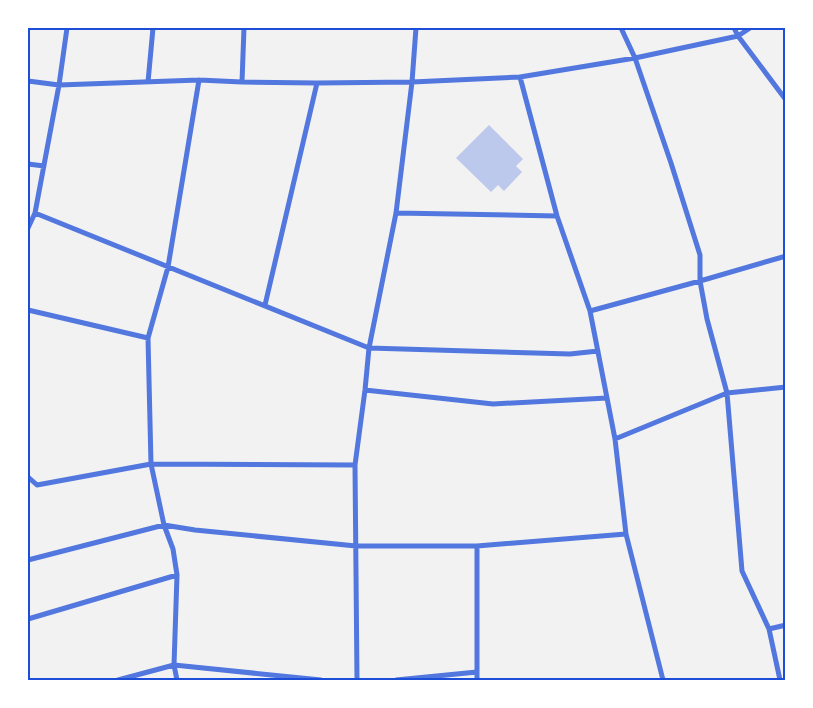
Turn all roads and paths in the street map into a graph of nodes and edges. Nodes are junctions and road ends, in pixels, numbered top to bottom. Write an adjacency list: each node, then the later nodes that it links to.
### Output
1 (67, 28): 17 (street)
2 (153, 28): 13 (street)
3 (244, 28): 14 (street)
4 (416, 28): 15 (street)
5 (621, 28): 9 (street)
6 (734, 28): 8 (street)
7 (750, 28): 8 (street)
8 (738, 36): 9 (street); 18 (street)
9 (635, 58): 10 (street); 27 (street)
10 (520, 77): 15 (street); 23 (street)
11 (199, 80): 13 (street); 14 (street); 26 (street)
12 (28, 81): 17 (street)
13 (148, 82): 17 (street)
14 (242, 82): 16 (street)
15 (412, 82): 16 (street); 22 (street)
16 (317, 83): 28 (street)
17 (59, 85): 20 (street)
18 (786, 100)
19 (28, 164): 20 (street)
20 (44, 166): 21 (street)
21 (35, 213): 24 (street); 26 (street)
22 (396, 213): 23 (street); 32 (street)
23 (557, 216): 30 (street)
24 (28, 228)
25 (786, 256): 27 (street)
26 (168, 267): 28 (street); 31 (street)
27 (700, 281): 30 (street); 36 (street)
28 (265, 305): 32 (street)
29 (28, 310): 31 (street)
30 (590, 311): 33 (street)
31 (148, 338): 39 (street)
32 (369, 348): 33 (street); 35 (street)
33 (598, 351): 37 (street)
34 (786, 387): 36 (street)
35 (365, 390): 37 (street); 40 (street)
36 (727, 393): 38 (street); 50 (street)
37 (607, 398): 38 (street)
38 (615, 439): 43 (street)
39 (151, 464): 40 (street); 41 (street); 42 (street)
40 (355, 465): 44 (street)
41 (28, 477)
42 (164, 525): 44 (street); 46 (street); 47 (street)
43 (626, 534): 45 (street); 59 (street)
44 (356, 546): 45 (street); 56 (street)
45 (477, 546): 52 (street)
46 (28, 560)
47 (176, 574): 48 (street); 51 (street)
48 (28, 619)
49 (786, 625): 50 (street)
50 (769, 629): 60 (street)
51 (174, 665): 53 (street); 54 (street); 55 (street)
52 (476, 672): 57 (street); 58 (street)
53 (118, 680)
54 (177, 680)
55 (321, 680)
56 (357, 680)
57 (396, 680)
58 (477, 680)
59 (663, 680)
60 (780, 680)

